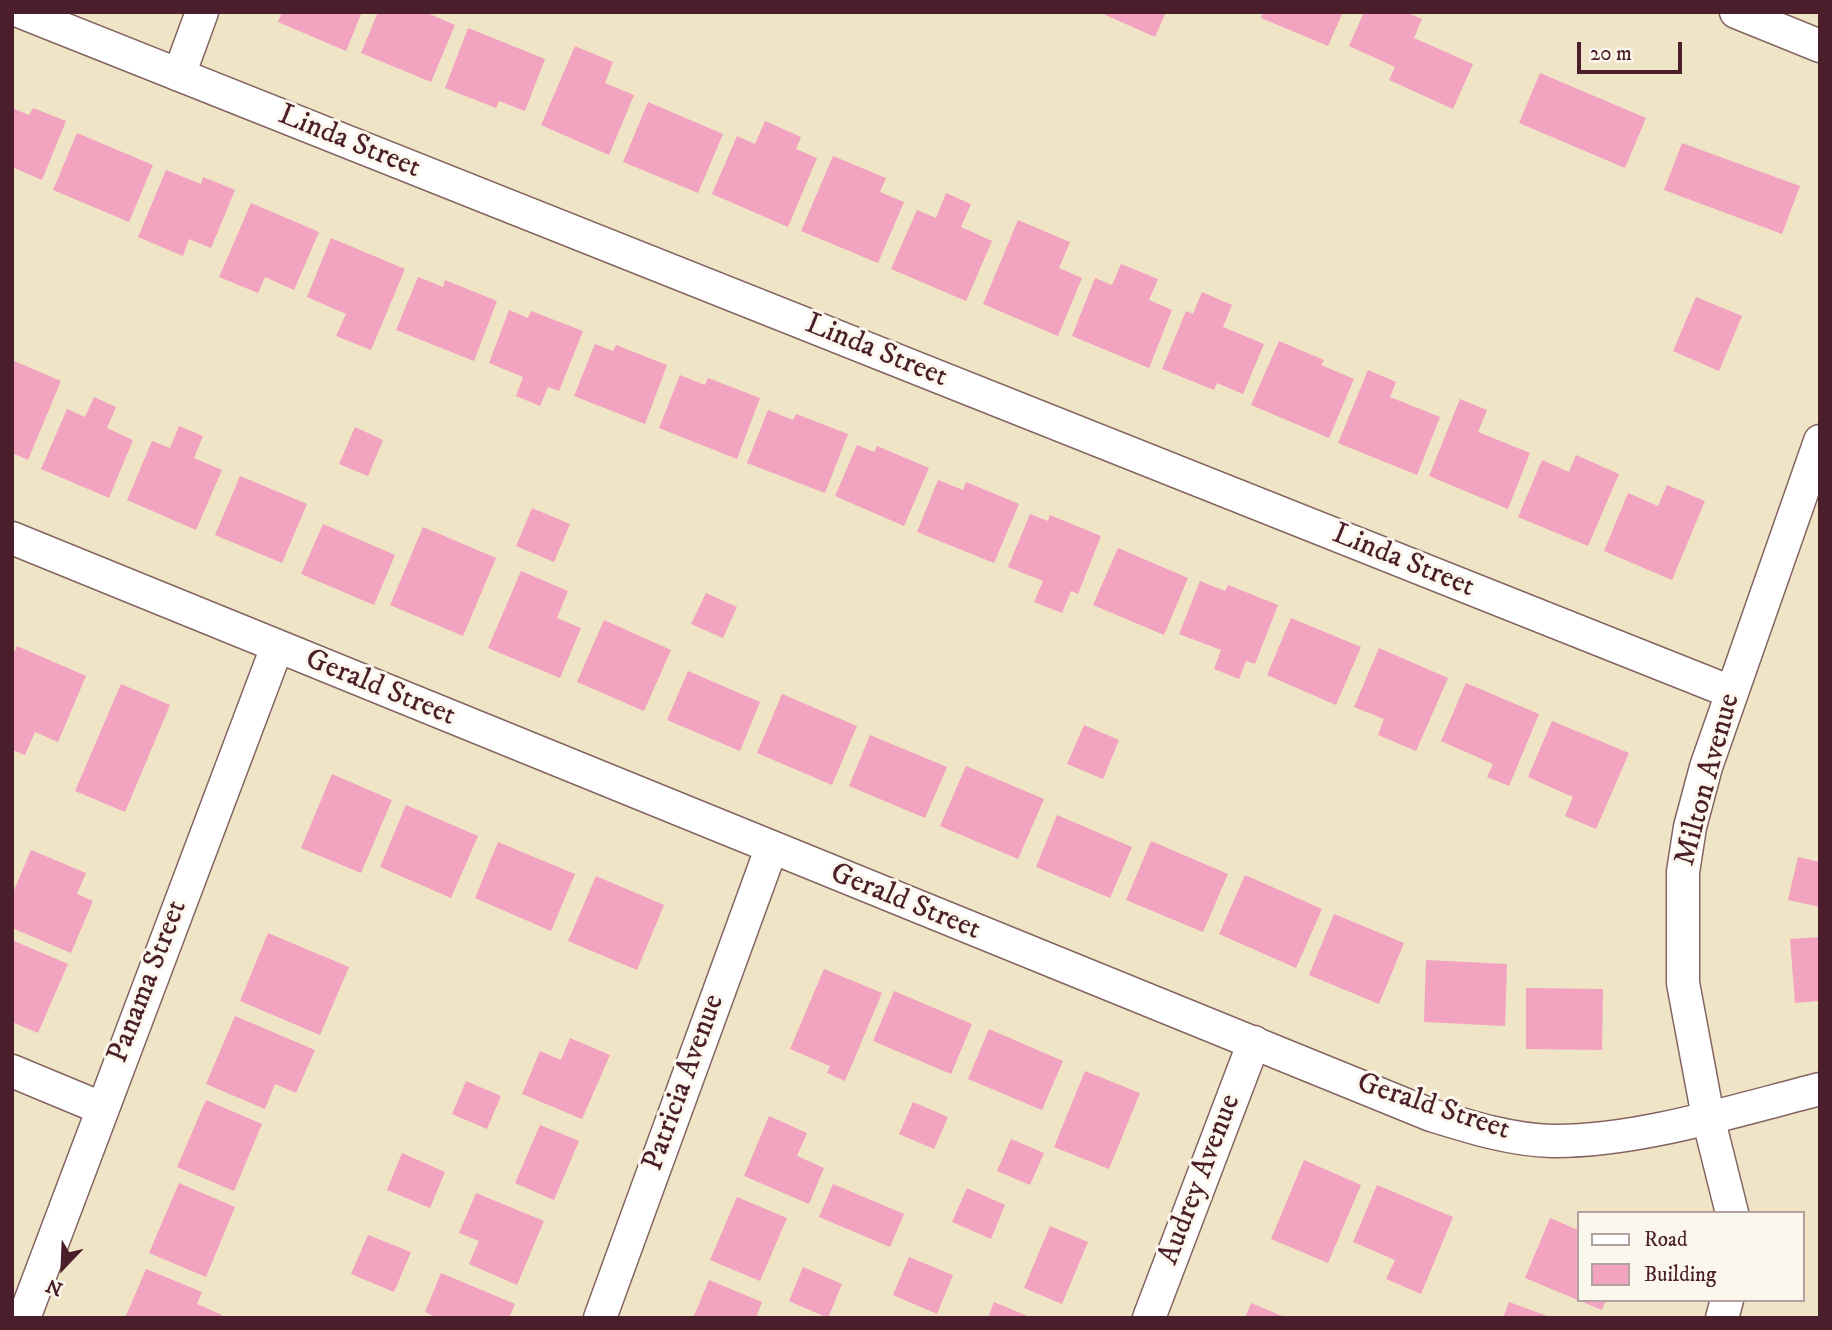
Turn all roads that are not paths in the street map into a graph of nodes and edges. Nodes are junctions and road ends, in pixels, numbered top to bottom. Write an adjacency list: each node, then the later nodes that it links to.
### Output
1 (21, 12): 5 (street, Linda Street)
2 (202, 12): 5 (street)
3 (1736, 12): 4 (street)
4 (1820, 46)
5 (179, 75): 9 (street, Linda Street)
6 (1819, 444): 9 (street, Milton Avenue)
7 (12, 538): 8 (street, Gerald Street)
8 (277, 647): 10 (street, Gerald Street); 14 (street, Panama Street)
9 (1731, 692): 15 (street, Milton Avenue)
10 (771, 849): 11 (street, Gerald Street); 18 (street, Patricia Avenue)
11 (1254, 1042): 15 (street, Gerald Street); 19 (street, Audrey Avenue)
12 (12, 1071): 14 (street)
13 (1820, 1089): 15 (street, Gerald Street)
14 (101, 1108): 17 (street, Panama Street)
15 (1709, 1117): 16 (street, Milton Avenue)
16 (1732, 1211)
17 (24, 1318)
18 (600, 1318)
19 (1149, 1318)

